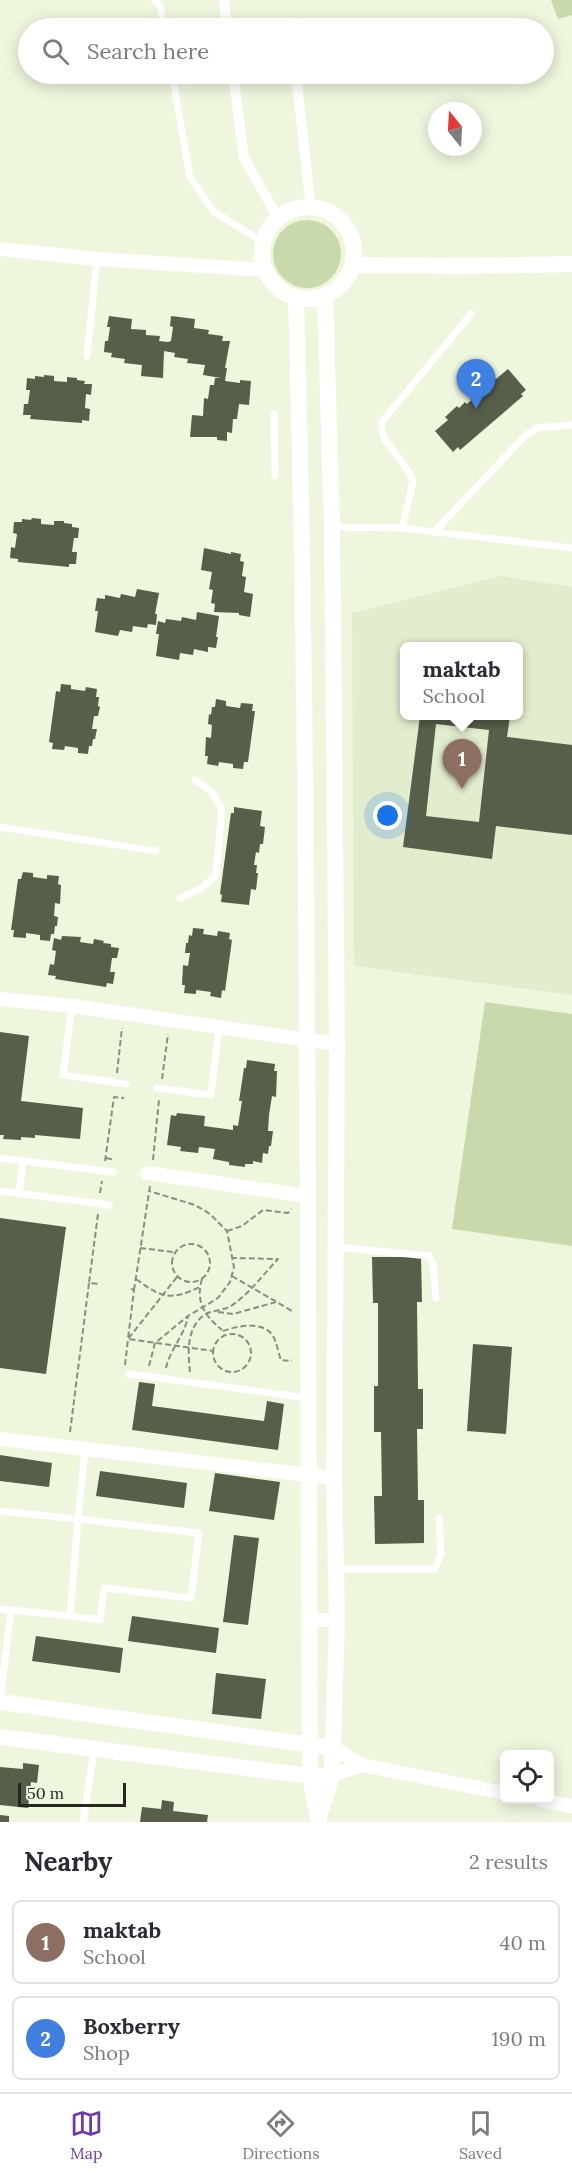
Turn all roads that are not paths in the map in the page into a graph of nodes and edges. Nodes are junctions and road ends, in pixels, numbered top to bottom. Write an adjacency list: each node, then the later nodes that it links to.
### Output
1 (154, 0): 3 (lane)
2 (224, 0): 4 (street)
3 (162, 18)
4 (226, 18)
5 (173, 84): 10 (lane)
6 (234, 84): 9 (street)
7 (297, 84): 8 (street)
8 (311, 208): 9 (street); 14 (street)
9 (278, 218): 10 (street)
10 (263, 242): 15 (street)
11 (0, 249): 12 (street)
12 (97, 259): 15 (street); 19 (lane)
13 (572, 264): 14 (street)
14 (352, 265): 16 (street)
15 (265, 270): 17 (street)
16 (324, 296): 17 (street); 23 (street)
17 (296, 298): 34 (street)
18 (471, 314): 24 (lane)
19 (87, 356)
20 (274, 414): 22 (lane)
21 (572, 425): 25 (lane)
22 (275, 476)
23 (332, 527): 24 (lane); 35 (street)
24 (402, 528): 25 (lane)
25 (434, 532): 26 (lane)
26 (572, 548)
27 (195, 780): 30 (lane)
28 (0, 827): 29 (lane)
29 (156, 851)
30 (180, 898)
31 (0, 999): 32 (street)
32 (72, 1006): 33 (street); 36 (lane)
33 (219, 1027): 34 (street); 37 (lane)
34 (308, 1041): 35 (street); 44 (street)
35 (337, 1044): 46 (street)
36 (126, 1084)
37 (157, 1088)
38 (0, 1158): 39 (lane)
39 (23, 1161): 40 (lane); 43 (lane)
40 (113, 1172)
41 (149, 1174): 44 (street)
42 (0, 1191): 43 (lane)
43 (19, 1193): 45 (lane)
44 (303, 1196): 49 (street)
45 (109, 1205)
46 (336, 1247): 47 (lane); 53 (street)
47 (436, 1298)
48 (129, 1374): 49 (lane)
49 (308, 1398): 52 (street)
50 (0, 1439): 51 (street)
51 (85, 1450): 52 (street); 56 (lane)
52 (308, 1477): 53 (street); 61 (street)
53 (334, 1478): 57 (street)
54 (0, 1511): 56 (lane)
55 (439, 1518): 57 (lane)
56 (78, 1519): 60 (lane); 60 (lane)
57 (336, 1569): 62 (street)
58 (0, 1609): 59 (lane)
59 (11, 1610): 60 (lane); 63 (lane)
60 (70, 1616)
61 (309, 1620): 62 (street); 65 (street)
62 (337, 1620): 66 (street)
63 (0, 1702): 65 (street)
64 (0, 1737): 67 (street)
65 (310, 1745): 66 (street); 70 (street)
66 (334, 1748): 68 (street); 69 (street)
67 (94, 1749): 70 (street); 75 (lane)
68 (362, 1765): 69 (street); 71 (street)
69 (332, 1775): 70 (street); 74 (street)
70 (310, 1776): 74 (street)
71 (500, 1792)
72 (554, 1803): 73 (street)
73 (572, 1806)
74 (319, 1820)
75 (83, 1822)

